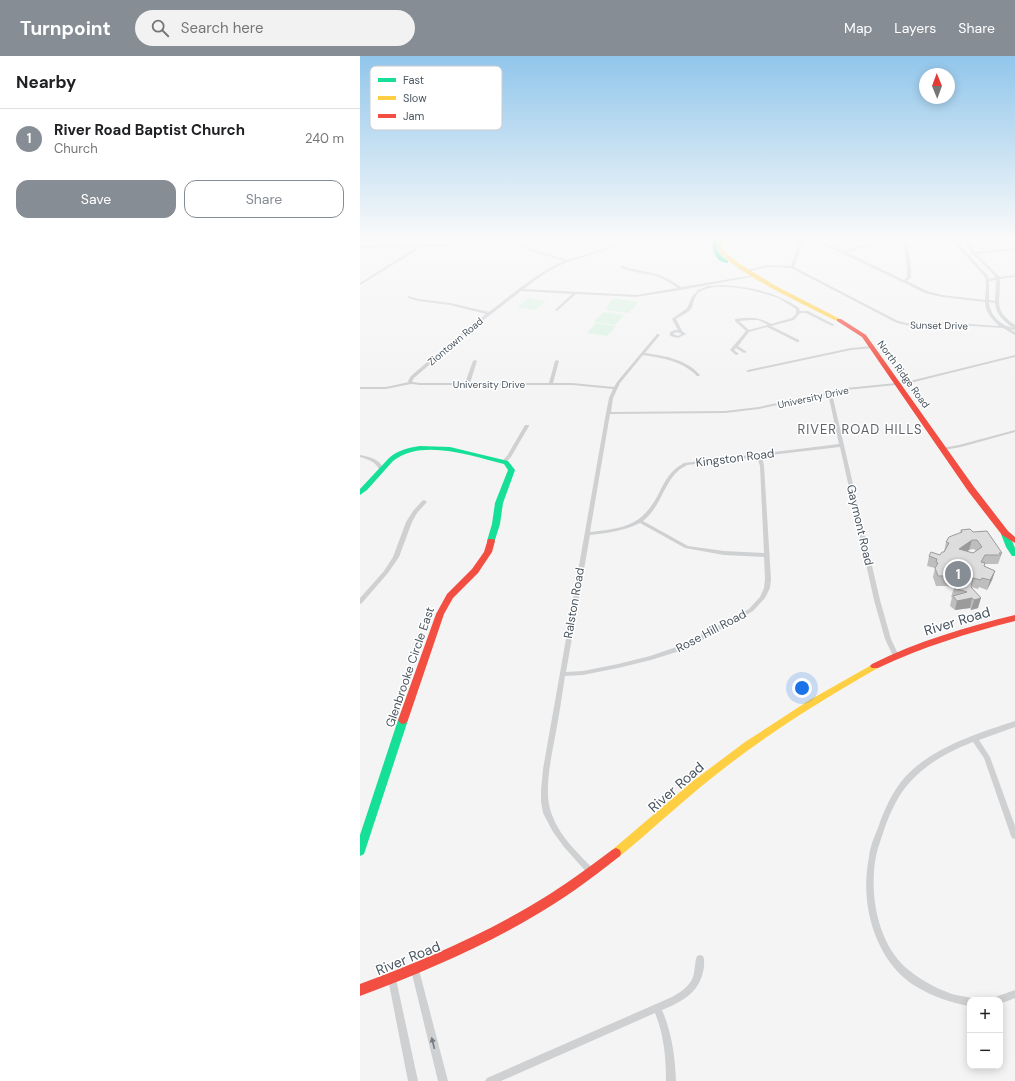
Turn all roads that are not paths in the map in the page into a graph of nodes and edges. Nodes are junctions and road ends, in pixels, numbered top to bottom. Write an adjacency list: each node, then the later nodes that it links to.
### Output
1 (528, 285): 10 (street, Ziontown Road)
2 (677, 285): 9 (street)
3 (706, 285): 9 (street)
4 (767, 285): 11 (main road, North Ridge Road)
5 (827, 285): 23 (street, Sunset Drive)
6 (911, 285): 16 (street)
7 (988, 285): 16 (street)
8 (998, 285): 17 (street)
9 (683, 289): 13 (street); 14 (street)
10 (521, 290): 13 (street); 20 (street, Ziontown Road)
11 (775, 290): 12 (street); 12 (street); 19 (street); 31 (main road, North Ridge Road)
12 (764, 291): 14 (street)
13 (575, 293): 18 (street)
14 (696, 294): 26 (street)
15 (409, 297): 20 (street)
16 (986, 301): 17 (street); 23 (street)
17 (996, 302): 24 (street)
18 (557, 310)
19 (798, 312): 21 (street); 22 (street)
20 (488, 313): 40 (street, Ziontown Road)
21 (769, 325): 25 (street); 25 (street); 29 (street)
22 (833, 325)
23 (1004, 327): 24 (street, Sunset Drive); 28 (street)
24 (1015, 328)
25 (748, 331): 30 (street)
26 (680, 332)
27 (658, 334): 33 (street, Ralston Road)
28 (1015, 334)
29 (798, 342)
30 (735, 346): 32 (street); 34 (street)
31 (872, 347): 38 (street); 43 (main road, North Ridge Road)
32 (745, 352)
33 (643, 354): 39 (street); 45 (street, Ralston Road)
34 (737, 354)
35 (1015, 356): 43 (street, University Drive)
36 (475, 361): 41 (street)
37 (557, 361): 42 (street)
38 (748, 371)
39 (698, 375)
40 (411, 383): 41 (street, University Drive); 44 (street, University Drive)
41 (467, 384): 42 (street, University Drive)
42 (551, 384): 45 (street, University Drive)
43 (898, 384): 46 (street, University Drive); 51 (main road, North Ridge Road)
44 (360, 388)
45 (615, 388): 47 (street, Ralston Road)
46 (827, 393): 47 (street, University Drive); 50 (street, Gaymont Road)
47 (608, 413): 60 (street, Ralston Road)
48 (527, 426): 54 (street)
49 (1015, 430): 51 (street)
50 (842, 445): 52 (street, Kingston Road); 66 (street, Gaymont Road)
51 (944, 449): 59 (main road, North Ridge Road)
52 (759, 455): 58 (street, Kingston Road); 63 (street, Rose Hill Road)
53 (360, 456): 55 (street)
54 (504, 461): 55 (main road); 70 (main road, Glenbrooke Circle East)
55 (382, 470): 56 (main road)
56 (360, 493)
57 (424, 502): 64 (street)
58 (640, 521): 60 (street, Kingston Road); 63 (street)
59 (1005, 533): 61 (main road, North Ridge Road); 62 (main road, North Ridge Road)
60 (587, 534): 67 (street, Ralston Road)
61 (1015, 541)
62 (1015, 554)
63 (768, 555): 67 (street, Rose Hill Road)
64 (360, 602)
65 (1015, 618): 66 (main road, River Road)
66 (896, 656): 73 (main road, River Road)
67 (562, 674): 73 (street, Ralston Road)
68 (1015, 724): 69 (street)
69 (975, 739): 71 (street); 80 (street)
70 (362, 834): 72 (main road, Glenbrooke Circle East)
71 (1015, 836)
72 (360, 851)
73 (592, 873): 75 (main road, River Road)
74 (700, 959): 81 (street)
75 (415, 970): 76 (main road, River Road); 83 (street, one-way to 75)
76 (392, 979): 77 (main road, River Road); 82 (street)
77 (360, 990)
78 (1015, 994): 79 (street)
79 (1003, 998)
80 (967, 1001)
81 (657, 1008): 84 (street); 85 (street)
82 (413, 1081)
83 (443, 1081)
84 (490, 1081)
85 (671, 1081)

